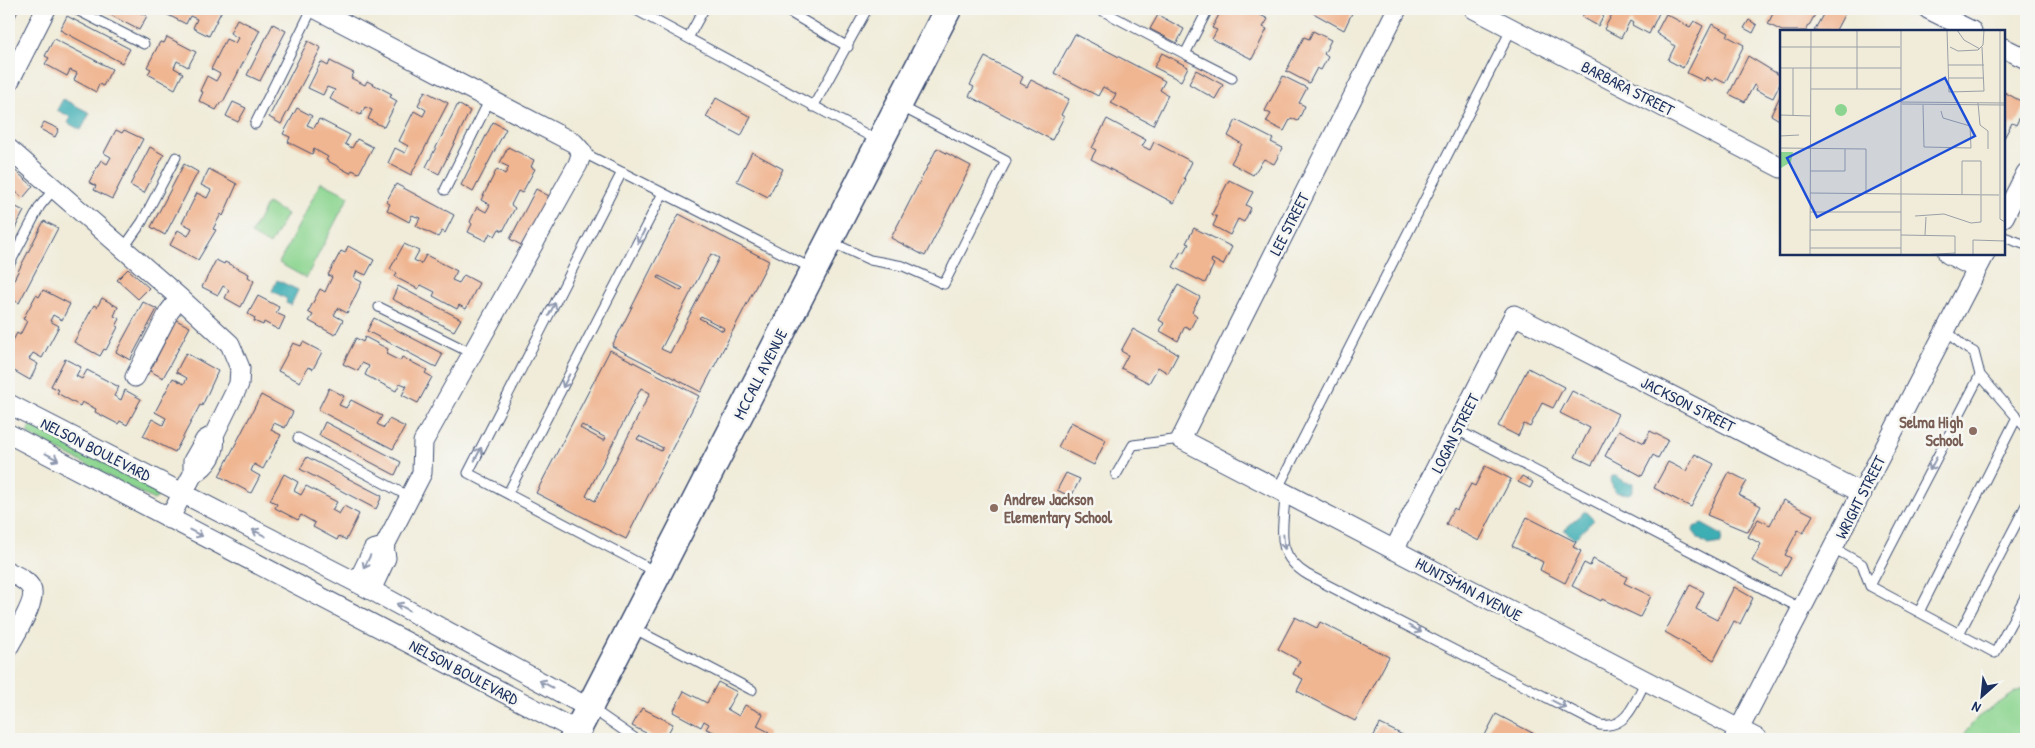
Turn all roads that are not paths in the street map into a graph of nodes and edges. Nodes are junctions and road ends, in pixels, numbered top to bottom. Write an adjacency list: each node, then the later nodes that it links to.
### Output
1 (46, 9): 23 (street)
2 (74, 9): 17 (lane)
3 (314, 9): 24 (street); 27 (lane)
4 (634, 9): 16 (lane)
5 (704, 9): 16 (lane)
6 (784, 9): 18 (lane)
7 (867, 9): 18 (lane)
8 (948, 9): 25 (main road, MCCALL AVENUE)
9 (1099, 9): 20 (lane)
10 (1208, 9): 20 (lane)
11 (1397, 9): 60 (street, LEE STREET)
12 (1474, 9): 14 (street, BARBARA STREET)
13 (1928, 9): 15 (street)
14 (1512, 28): 32 (street, BARBARA STREET); 62 (lane)
15 (1970, 30)
16 (688, 38): 26 (lane)
17 (144, 44)
18 (848, 47): 26 (lane)
19 (2005, 48): 21 (street)
20 (1185, 54): 22 (lane)
21 (2026, 59)
22 (1232, 78)
23 (9, 82)
24 (490, 99): 30 (street); 36 (lane)
25 (899, 105): 28 (main road, MCCALL AVENUE); 40 (lane)
26 (813, 107): 28 (lane)
27 (255, 124)
28 (880, 141): 40 (main road, MCCALL AVENUE)
29 (9, 149): 35 (street)
30 (582, 152): 33 (lane); 51 (street)
31 (176, 157): 42 (lane)
32 (1780, 167)
33 (622, 172): 37 (lane); 63 (lane, one-way to 33)
34 (2026, 173): 38 (street)
35 (54, 189): 42 (street); 45 (lane)
36 (445, 190)
37 (663, 193): 46 (lane); 63 (lane, one-way to 63)
38 (2005, 215)
39 (2005, 237): 41 (lane)
40 (828, 240): 46 (main road, MCCALL AVENUE)
41 (2026, 245)
42 (123, 249): 47 (street)
43 (1953, 255): 44 (street)
44 (1981, 261): 50 (street, WRIGHT STREET)
45 (9, 265)
46 (813, 269): 72 (main road, MCCALL AVENUE)
47 (180, 298): 53 (street); 65 (street)
48 (379, 307): 51 (lane)
49 (1514, 315): 57 (street, LOGAN STREET); 64 (street, JACKSON STREET)
50 (1946, 330): 52 (lane); 64 (street, WRIGHT STREET)
51 (473, 354): 66 (street)
52 (1980, 375): 55 (lane); 73 (lane, one-way to 73)
53 (135, 377)
54 (12, 412): 65 (street, NELSON BOULEVARD)
55 (2017, 417): 56 (lane); 77 (lane)
56 (2026, 428)
57 (1457, 430): 70 (street, LOGAN STREET); 76 (lane)
58 (9, 434): 68 (street, NELSON BOULEVARD, one-way to 68)
59 (298, 438): 66 (lane)
60 (1181, 439): 61 (lane); 62 (street, HUNTSMAN AVENUE)
61 (1116, 475)
62 (1281, 492): 70 (street, HUNTSMAN AVENUE); 82 (lane, one-way to 82)
63 (508, 493): 72 (lane)
64 (1862, 493): 69 (street, WRIGHT STREET)
65 (183, 494): 68 (street); 74 (street, NELSON BOULEVARD, one-way to 65)
66 (410, 497): 74 (street)
67 (2026, 505): 80 (lane)
68 (169, 519): 78 (street, NELSON BOULEVARD, one-way to 78)
69 (1833, 548): 73 (lane); 76 (street, WRIGHT STREET)
70 (1394, 550): 82 (street, HUNTSMAN AVENUE)
71 (9, 572): 81 (street)
72 (659, 573): 79 (main road, MCCALL AVENUE)
73 (1870, 586): 77 (lane)
74 (364, 587): 78 (street); 84 (street, NELSON BOULEVARD, one-way to 74)
75 (2026, 595): 80 (lane)
76 (1802, 608): 85 (street, WRIGHT STREET)
77 (1918, 612): 80 (lane)
78 (352, 613): 86 (street, NELSON BOULEVARD)
79 (631, 627): 83 (lane); 84 (main road, MCCALL AVENUE)
80 (1959, 634)
81 (9, 646)
82 (1645, 682): 85 (street, HUNTSMAN AVENUE)
83 (752, 690)
84 (589, 708): 86 (main road, MCCALL AVENUE); 87 (lane)
85 (1736, 734): 88 (street, HUNTSMAN AVENUE)
86 (578, 735)
87 (636, 739)
88 (1758, 739)

